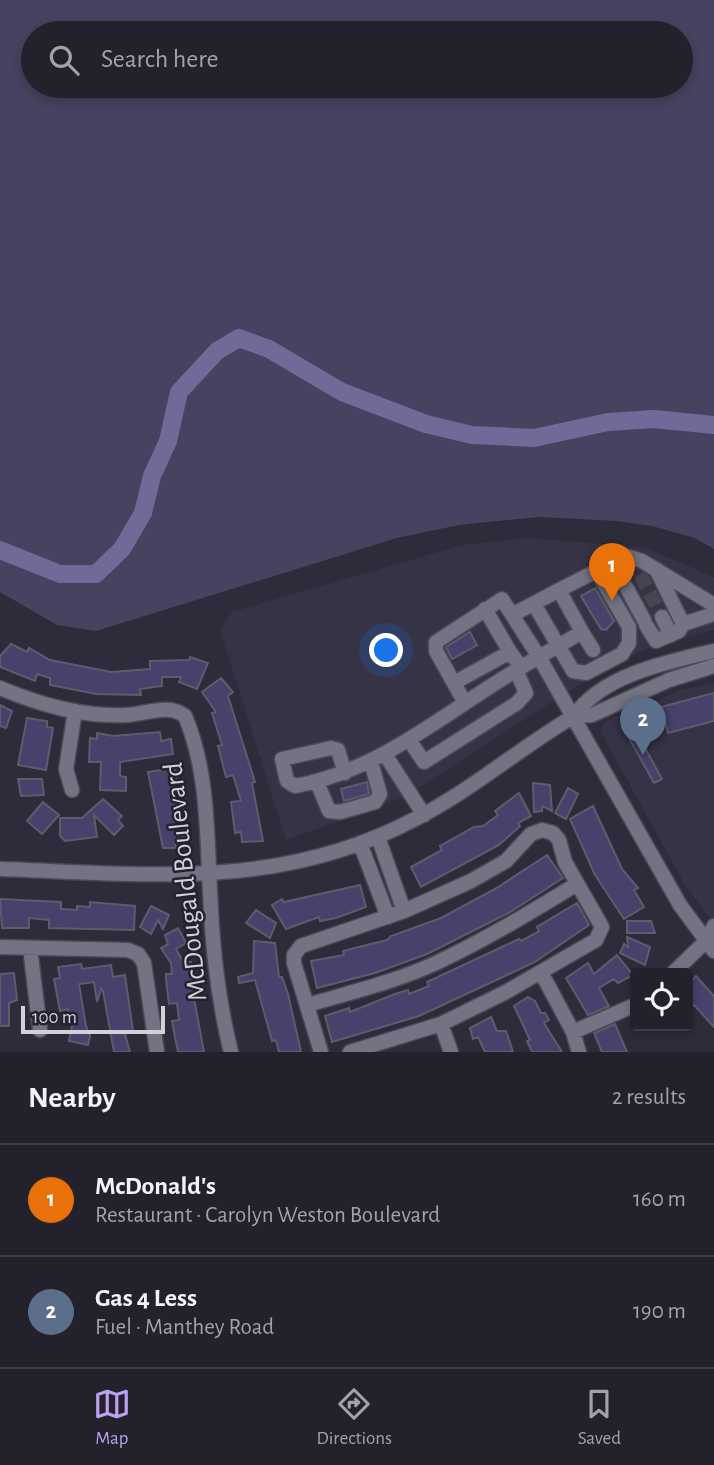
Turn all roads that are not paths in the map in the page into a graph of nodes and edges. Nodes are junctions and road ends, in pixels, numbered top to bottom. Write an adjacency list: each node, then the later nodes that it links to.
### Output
1 (634, 557): 2 (street); 3 (street); 5 (street)
2 (612, 563): 4 (street); 15 (street)
3 (656, 569): 8 (street); 13 (street)
4 (596, 570): 6 (street); 16 (street)
5 (640, 574)
6 (559, 590): 7 (street); 14 (street)
7 (534, 604): 11 (street); 16 (street)
8 (714, 605)
9 (485, 609): 11 (street); 21 (street); 21 (street)
10 (714, 614): 13 (street)
11 (512, 615): 19 (street)
12 (662, 617): 15 (street)
13 (683, 624): 15 (street)
14 (582, 632): 16 (street); 17 (street)
15 (671, 635)
16 (558, 646): 19 (street)
17 (593, 650)
18 (714, 650): 25 (street)
19 (539, 657): 21 (street); 25 (street)
20 (714, 666): 25 (street)
21 (488, 676): 23 (street); 23 (street); 26 (street)
22 (0, 688): 24 (street)
23 (465, 703): 26 (street)
24 (75, 711): 31 (street); 36 (street, McDougald Boulevard)
25 (574, 716): 32 (street); 43 (street)
26 (409, 740): 27 (street)
27 (386, 756): 28 (street); 32 (street)
28 (371, 762): 29 (street); 30 (street)
29 (345, 773): 30 (street); 30 (street)
30 (317, 782)
31 (72, 790)
32 (424, 814): 33 (street)
33 (378, 837): 34 (street); 37 (street)
34 (360, 843): 36 (street); 39 (street)
35 (0, 869): 36 (street)
36 (209, 875): 54 (street, McDougald Boulevard)
37 (394, 883): 39 (street); 40 (street)
38 (577, 884): 40 (street); 47 (street); 48 (street)
39 (378, 890): 41 (street)
40 (404, 911): 41 (street)
41 (388, 917): 48 (street)
42 (714, 926): 43 (street)
43 (711, 943): 46 (street)
44 (0, 947): 45 (street)
45 (30, 948): 51 (street); 53 (street)
46 (679, 968)
47 (542, 974): 50 (street); 52 (street)
48 (308, 1005): 55 (street)
49 (630, 1007): 52 (street)
50 (440, 1024): 56 (street); 57 (street)
51 (40, 1030)
52 (573, 1031): 58 (street)
53 (157, 1052)
54 (231, 1052)
55 (321, 1052)
56 (350, 1052)
57 (451, 1052)
58 (579, 1052)

